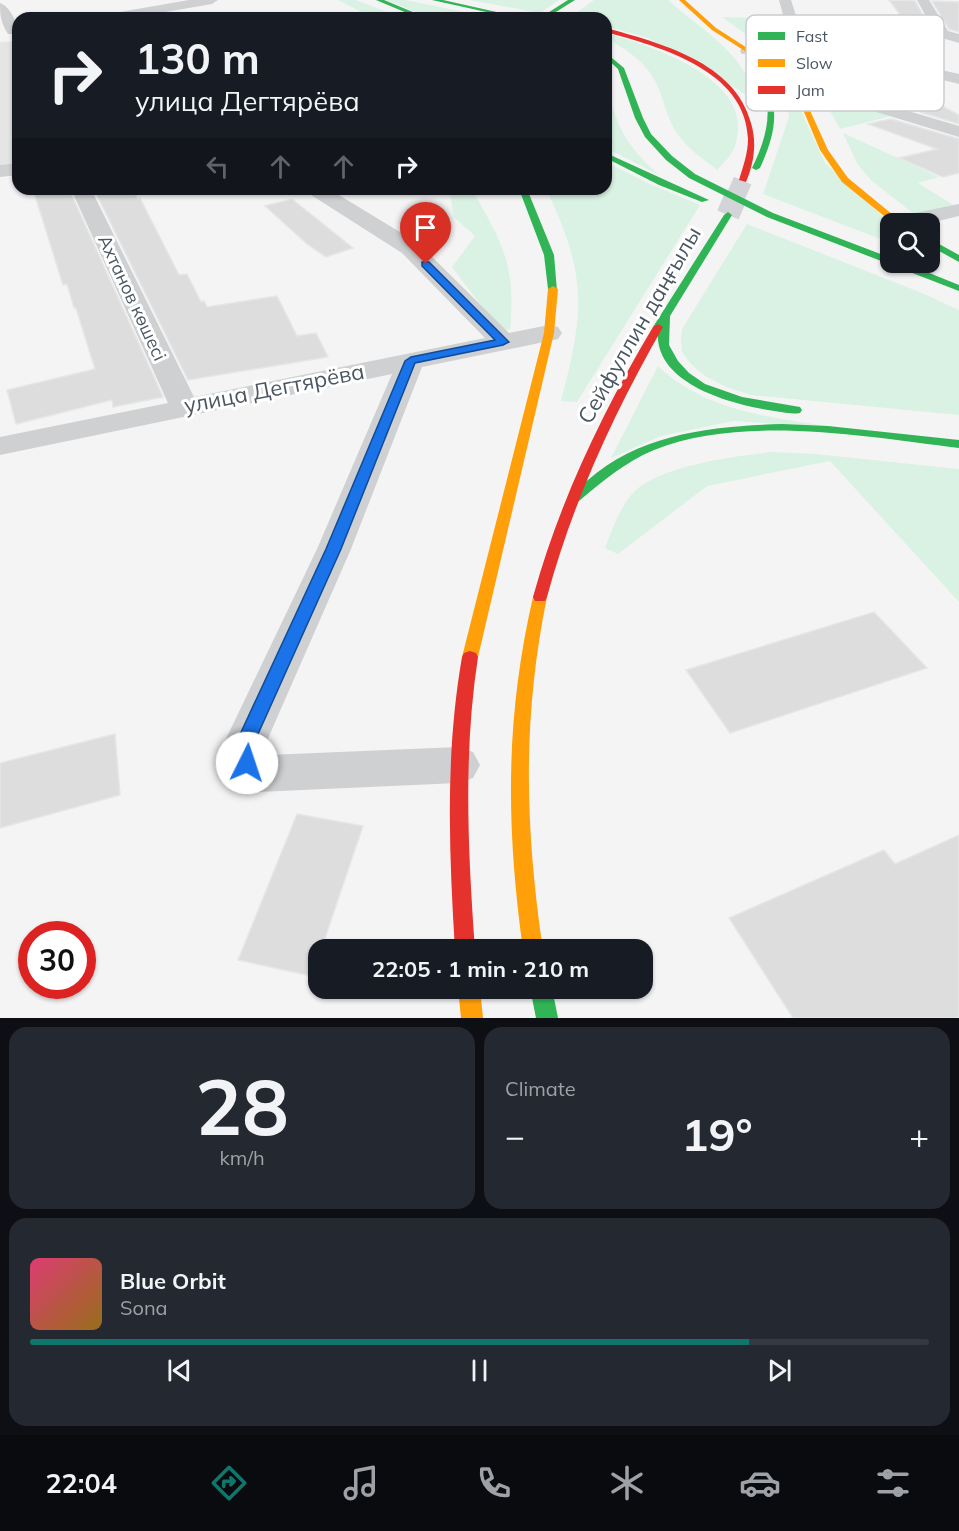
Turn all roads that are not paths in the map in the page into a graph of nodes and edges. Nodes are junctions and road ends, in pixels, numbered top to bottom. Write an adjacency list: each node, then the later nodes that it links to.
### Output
1 (379, 0): 12 (main road)
2 (435, 0): 8 (main road)
3 (572, 0): 14 (main road)
4 (682, 0): 21 (main road)
5 (785, 0): 15 (street)
6 (923, 0): 16 (street)
7 (187, 2): 10 (street); 11 (street)
8 (454, 2): 13 (main road)
9 (0, 7): 17 (street)
10 (211, 7)
11 (138, 12)
12 (409, 12)
13 (496, 12)
14 (550, 12)
15 (789, 15)
16 (932, 15)
17 (10, 32)
18 (612, 32): 25 (main road)
19 (944, 34): 20 (street)
20 (959, 39)
21 (746, 50)
22 (612, 60): 38 (main road)
23 (944, 75): 24 (street)
24 (959, 79)
25 (775, 111)
26 (807, 111): 35 (main road)
27 (889, 111): 28 (street)
28 (959, 132)
29 (612, 158): 38 (main road)
30 (84, 195): 47 (street, Ахтанов көшесі)
31 (325, 195): 45 (street)
32 (516, 195): 39 (main road)
33 (525, 195): 39 (main road)
34 (959, 210): 36 (street)
35 (887, 213)
36 (940, 214)
37 (728, 215): 43 (main road, Сейфуллин даңғылы)
38 (792, 224): 42 (main road)
39 (540, 232): 44 (main road)
40 (940, 248): 41 (main road)
41 (959, 259)
42 (959, 288)
43 (665, 317): 48 (main road); 51 (main road, Сейфуллин даңғылы)
44 (549, 333): 45 (street, улица Дегтярёва); 52 (main road)
45 (503, 342): 46 (street, улица Дегтярёва)
46 (411, 361): 47 (street, улица Дегтярёва); 52 (street)
47 (184, 406): 50 (street, улица Дегтярёва)
48 (813, 411)
49 (959, 444): 51 (main road)
50 (0, 446)
51 (567, 506): 54 (main road, Сейфуллин даңғылы)
52 (458, 765): 53 (main road)
53 (464, 939)
54 (531, 939)
55 (470, 999): 57 (main road)
56 (543, 999): 58 (main road)
57 (472, 1018)
58 (547, 1018)

